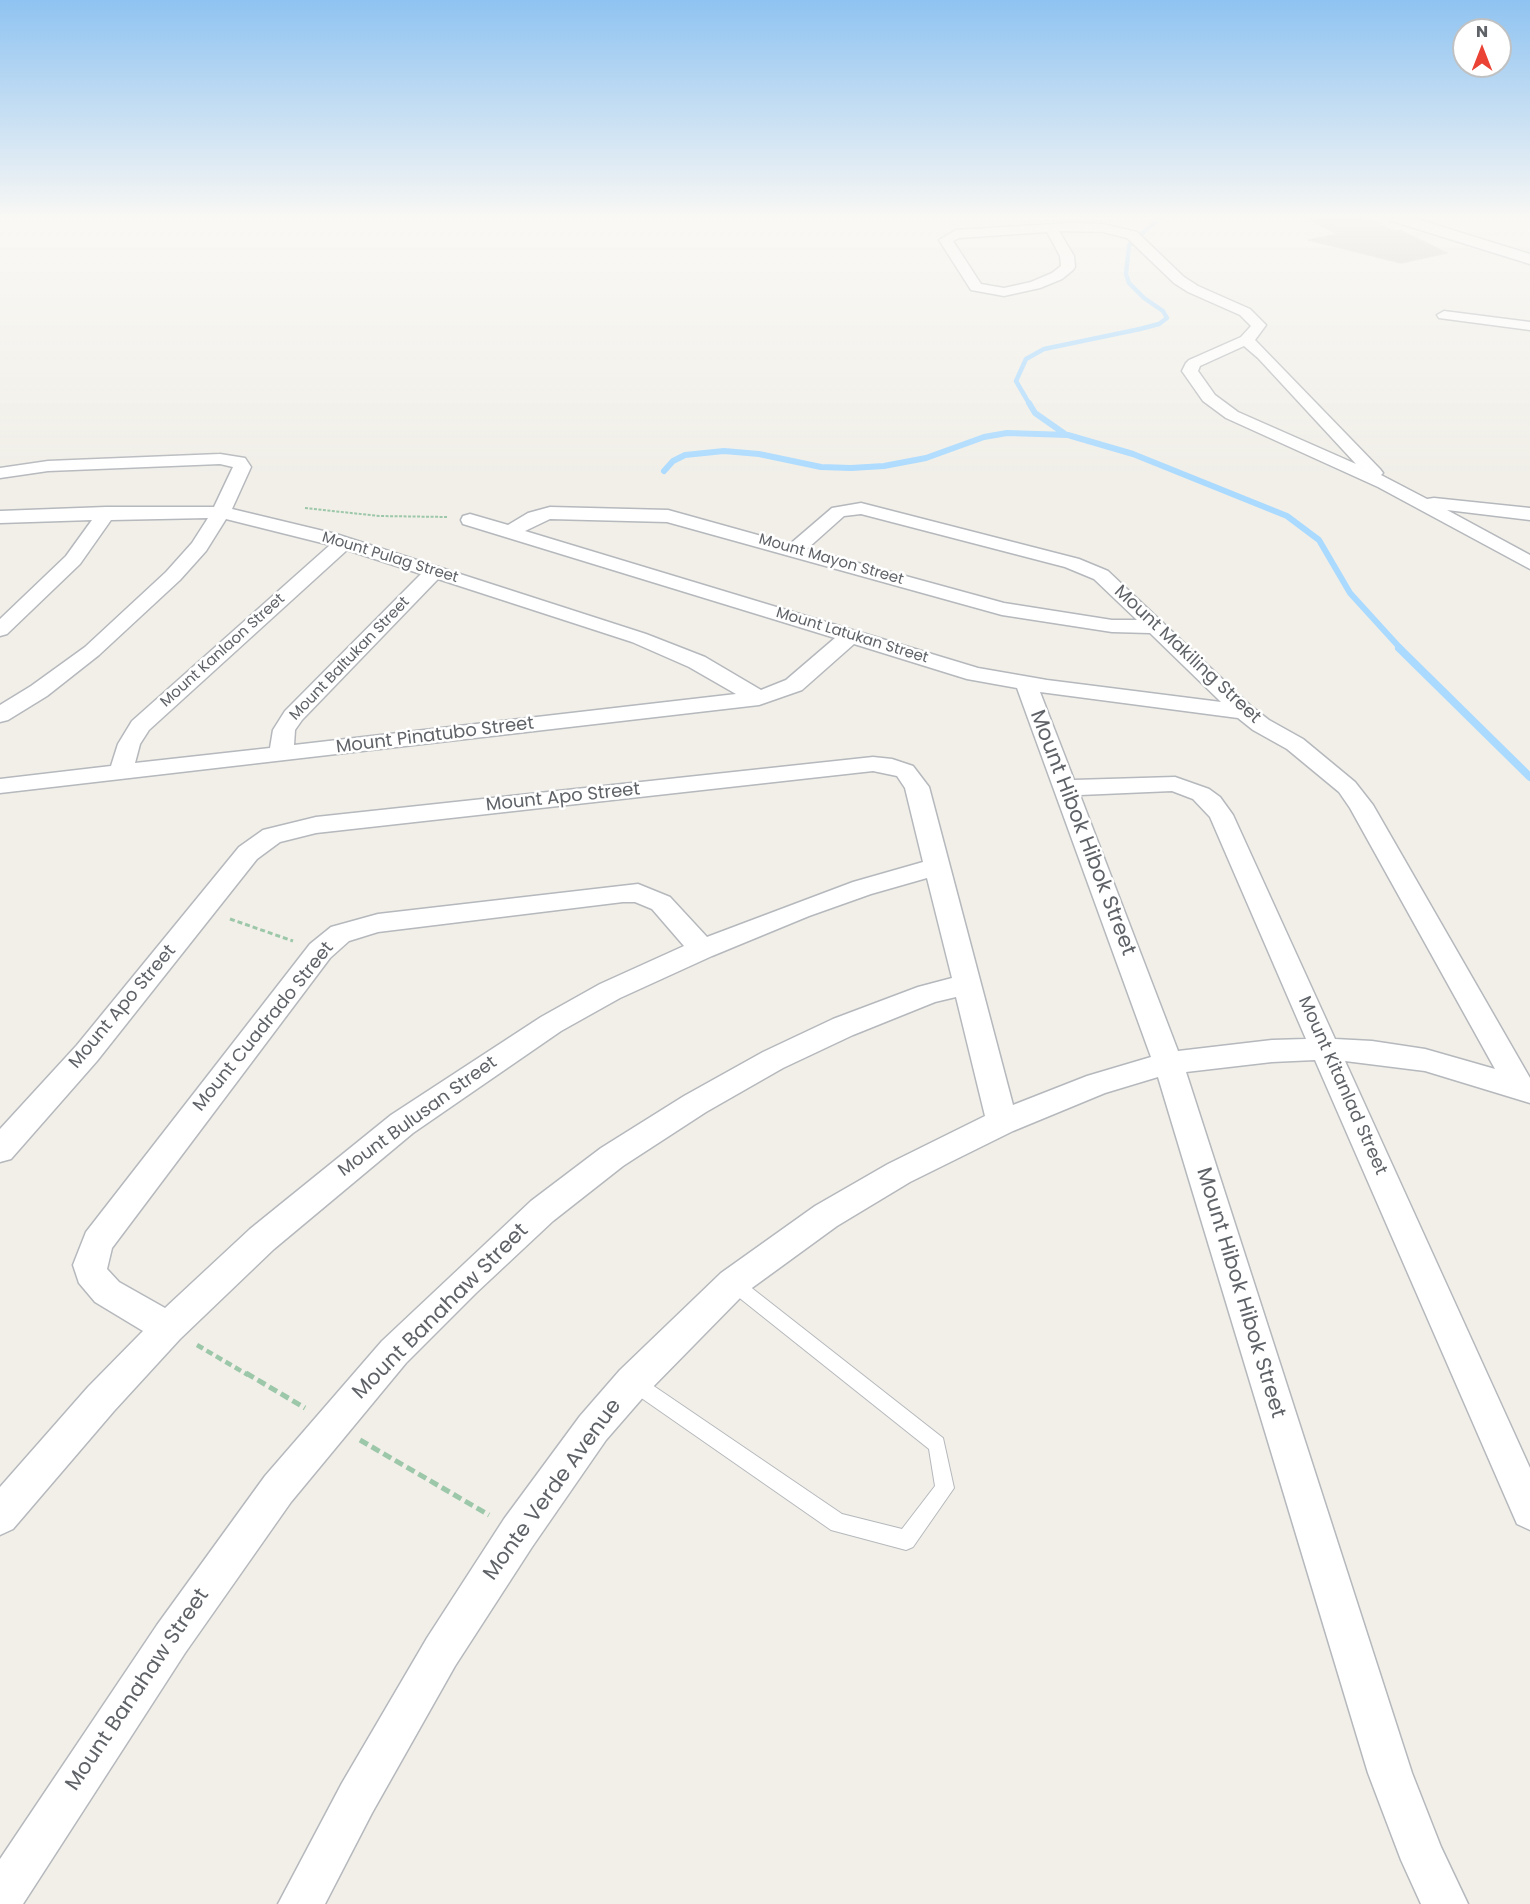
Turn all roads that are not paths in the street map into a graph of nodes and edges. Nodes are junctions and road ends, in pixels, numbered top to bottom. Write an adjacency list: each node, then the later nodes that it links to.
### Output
1 (1231, 304): 4 (street)
2 (1444, 315): 3 (street)
3 (1530, 326)
4 (1246, 340): 6 (street); 6 (street)
5 (0, 473): 9 (street)
6 (1384, 483): 7 (street)
7 (1418, 501): 10 (street); 16 (street)
8 (106, 513): 9 (street, Mount Pulag Street); 11 (street, Mount Pulag Street); 19 (street)
9 (221, 513): 14 (street, Mount Pulag Street); 24 (street)
10 (1530, 514)
11 (0, 517)
12 (470, 520): 13 (street, Mount Latukan Street)
13 (510, 532): 15 (street, Mount Mayon Street); 20 (street, Mount Latukan Street)
14 (343, 543): 17 (street, Mount Pulag Street); 26 (street, Mount Kanlaon Street)
15 (794, 550): 18 (street, Mount Mayon Street); 18 (street, Mount Makiling Street)
16 (1530, 563)
17 (434, 572): 22 (street, Mount Pulag Street); 25 (street, Mount Baltukan Street)
18 (1155, 627): 23 (street, Mount Makiling Street)
19 (0, 630)
20 (850, 636): 21 (street, Mount Latukan Street); 22 (street, Mount Pinatubo Street)
21 (1026, 684): 23 (street, Mount Latukan Street); 28 (street, Mount Hibok Hibok Street)
22 (759, 698): 25 (street, Mount Pinatubo Street)
23 (1244, 712): 34 (street, Mount Makiling Street)
24 (0, 715)
25 (281, 753): 26 (street, Mount Pinatubo Street)
26 (121, 772): 27 (street, Mount Pinatubo Street)
27 (0, 786)
28 (1065, 788): 32 (street, Mount Kitanlad Street); 33 (street, Mount Hibok Hibok Street)
29 (937, 867): 30 (street, Mount Bulusan Street); 31 (street, Mount Apo Street); 36 (street, Mount Apo Street)
30 (702, 949): 38 (street, Mount Bulusan Street); 38 (street, Mount Cuadrado Street)
31 (967, 984): 35 (street, Mount Apo Street); 42 (street, Mount Banahaw Street)
32 (1325, 1049): 33 (street, Monte Verde Avenue); 34 (street, Monte Verde Avenue); 40 (street, Mount Kitanlad Street)
33 (1168, 1063): 35 (street, Monte Verde Avenue); 44 (street, Mount Hibok Hibok Street)
34 (1525, 1089)
35 (1002, 1122): 37 (street, Monte Verde Avenue)
36 (0, 1150)
37 (733, 1283): 39 (street, Monte Verde Avenue); 39 (lane)
38 (168, 1328): 41 (street, Mount Bulusan Street)
39 (633, 1382): 43 (street, Monte Verde Avenue)
40 (1530, 1511)
41 (0, 1516)
42 (0, 1899)
43 (301, 1904)
44 (1445, 1904)

